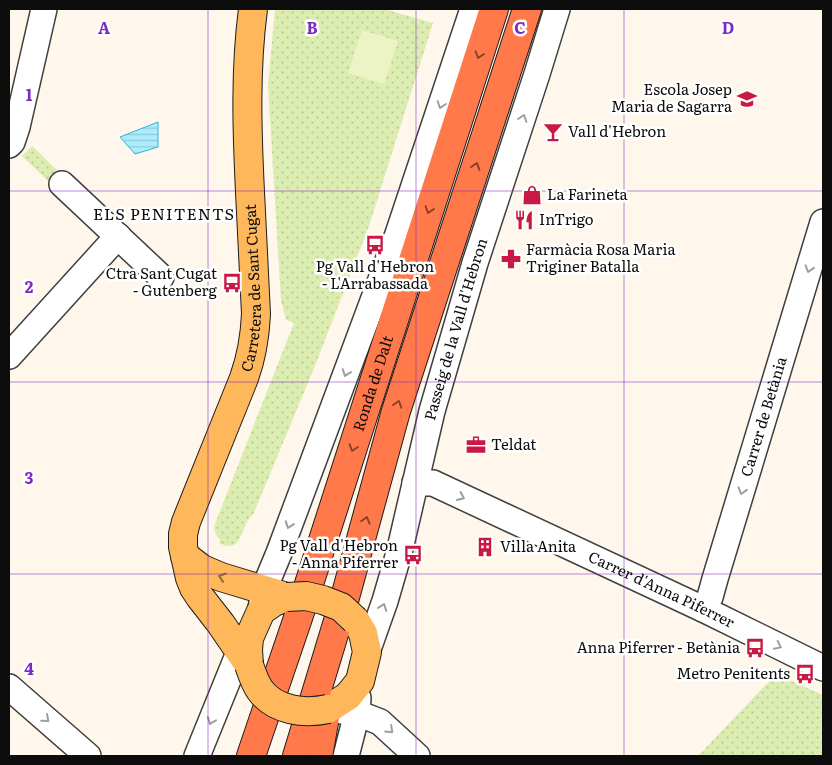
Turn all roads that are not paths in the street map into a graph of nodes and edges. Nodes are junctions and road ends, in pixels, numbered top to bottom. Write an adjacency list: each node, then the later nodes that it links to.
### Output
1 (44, 9): 7 (street)
2 (253, 9): 14 (main road, Carretera de Sant Cugat)
3 (473, 9): 15 (street, one-way to 15)
4 (494, 9): 15 (highway, Ronda de Dalt, one-way to 15)
5 (527, 9): 17 (highway, Ronda de Dalt, one-way to 5)
6 (557, 9): 13 (street, Passeig de la Vall d'Hebron, one-way to 6)
7 (10, 144)
8 (62, 184): 10 (street)
9 (823, 222): 16 (street, Carrer de Betània, one-way to 16)
10 (118, 236): 11 (street); 12 (street)
11 (161, 277)
12 (9, 356)
13 (415, 483): 16 (street, Carrer d'Anna Piferrer, one-way to 16); 19 (street, Passeig de la Vall d'Hebron, one-way to 13)
14 (185, 556): 15 (main road, one-way to 14); 18 (main road, Carretera de Sant Cugat)
15 (278, 603): 17 (main road, bridge); 18 (main road); 25 (highway); 26 (highway, Ronda de Dalt)
16 (703, 609): 20 (street, Carrer d'Anna Piferrer, one-way to 20)
17 (350, 611): 19 (main road); 27 (highway, Ronda de Dalt); 28 (highway)
18 (246, 652): 22 (main road, bridge); 24 (street, one-way to 24)
19 (366, 652): 22 (main road)
20 (823, 668)
21 (9, 687): 23 (street, one-way to 23)
22 (339, 709): 29 (street); 30 (street, one-way to 30)
23 (88, 756)
24 (196, 756)
25 (230, 756)
26 (251, 756)
27 (297, 756)
28 (318, 756)
29 (346, 756)
30 (417, 756)

